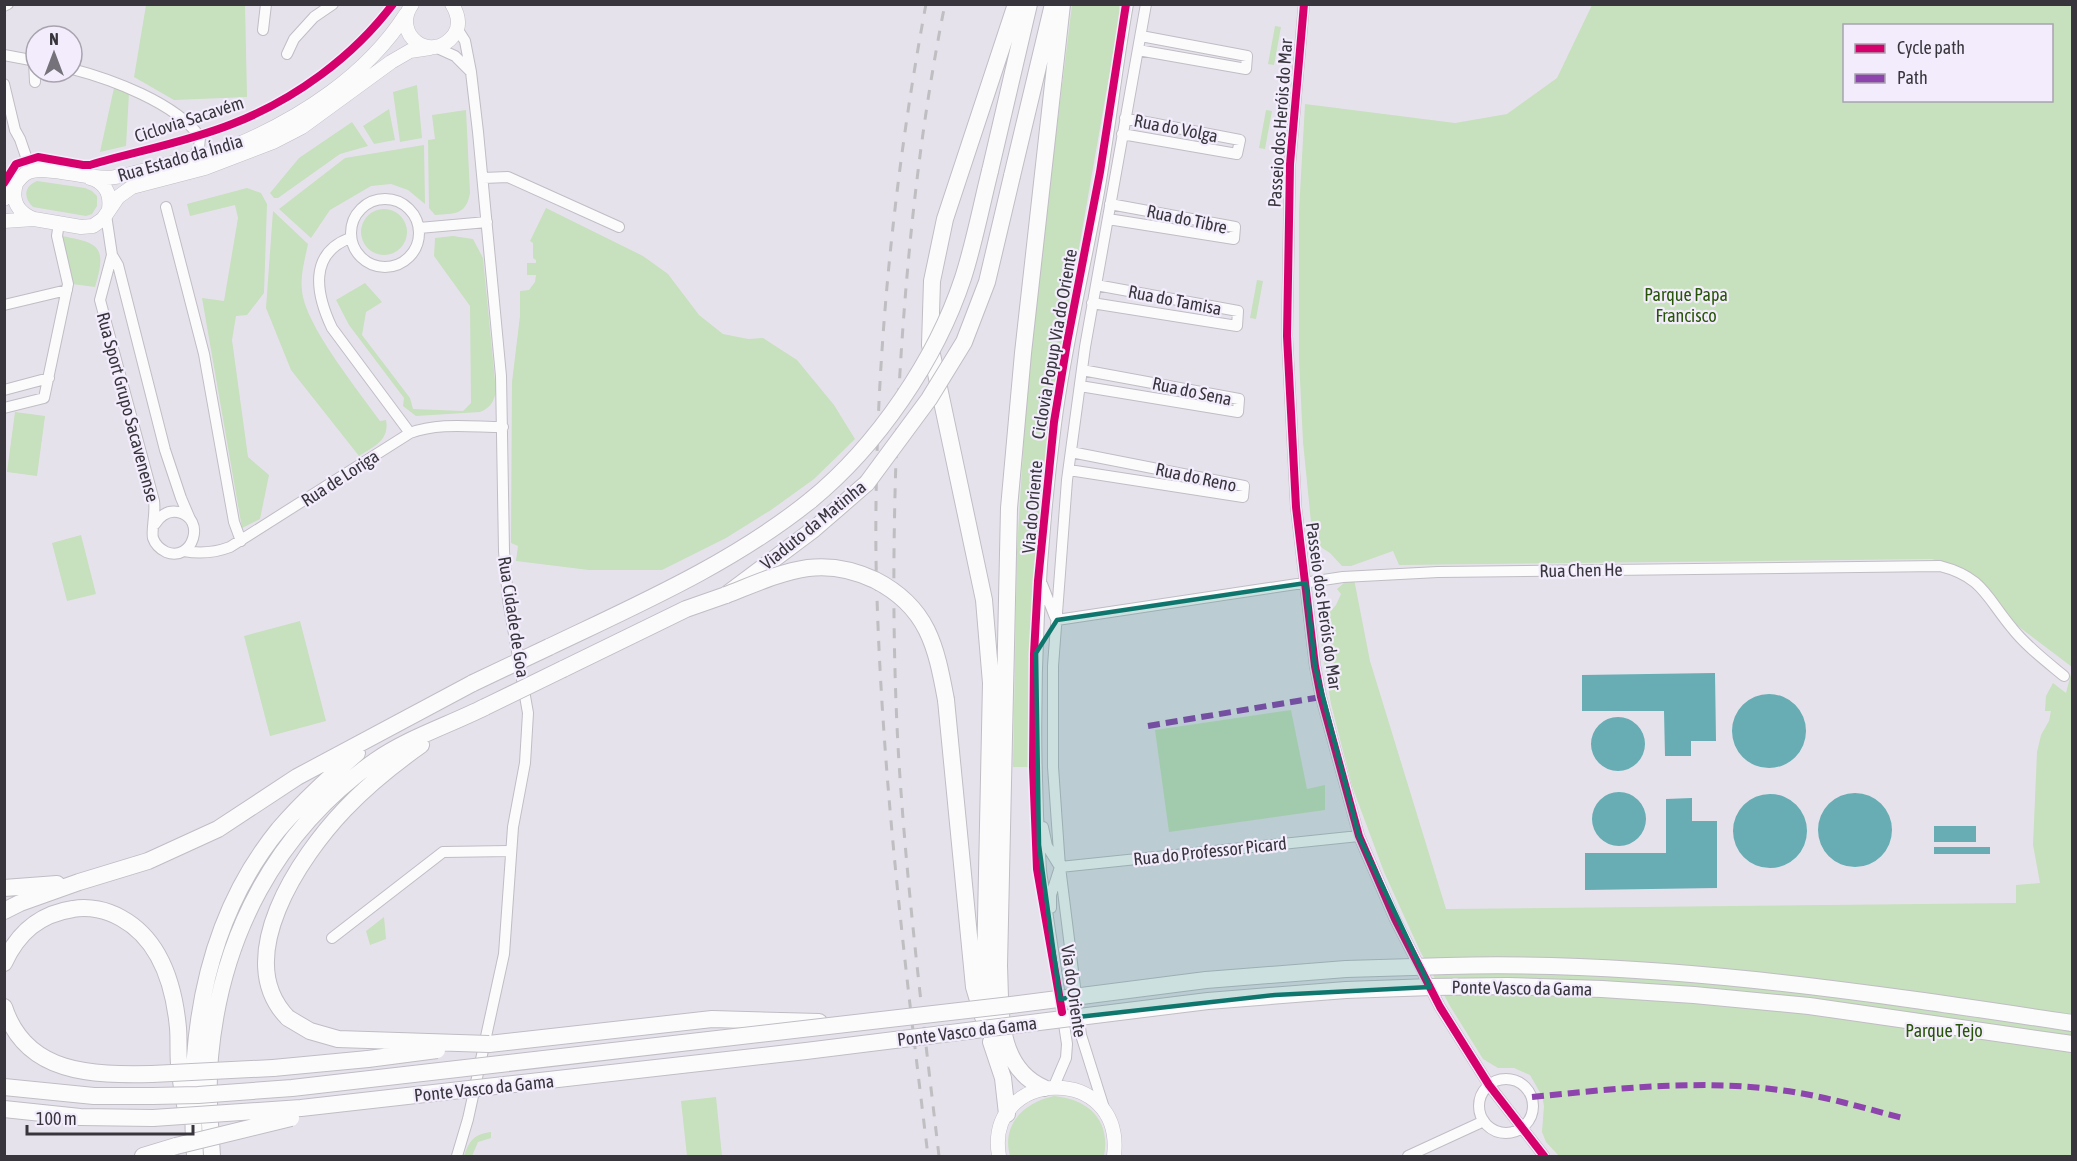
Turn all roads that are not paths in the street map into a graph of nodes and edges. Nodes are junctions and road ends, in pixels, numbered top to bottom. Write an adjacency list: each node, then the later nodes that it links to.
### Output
1 (266, 4): 12 (street)
2 (333, 4): 17 (street)
3 (452, 4): 13 (main road)
4 (1016, 4): 87 (highway)
5 (1029, 4): 71 (highway, Viaduto da Matinha, bridge)
6 (1053, 4): 66 (highway, Viaduto da Matinha, bridge)
7 (1062, 4): 90 (highway)
8 (1128, 4): 64 (street, Via do Oriente)
9 (1146, 4): 14 (street, Via do Oriente)
10 (1304, 4): 65 (street, Passeio dos Heróis do Mar)
11 (409, 9): 15 (main road); 27 (main road, Rua Estado da Índia)
12 (263, 30)
13 (458, 30): 15 (main road); 21 (street, Rua Cidade de Goa)
14 (1141, 36): 16 (street, Via do Oriente); 16 (street)
15 (433, 48): 21 (street); 35 (main road, Rua Estado da Índia)
16 (1138, 50): 23 (street, Via do Oriente)
17 (287, 54)
18 (4, 56): 19 (street)
19 (24, 59)
20 (84, 72): 27 (street)
21 (471, 72): 30 (street, Rua Cidade de Goa)
22 (4, 84): 25 (street)
23 (1125, 118): 26 (street, Via do Oriente); 26 (street, Rua do Volga)
24 (4, 124): 25 (street)
25 (15, 130): 28 (street)
26 (1122, 134): 33 (street, Via do Oriente)
27 (193, 158): 29 (main road, Rua Estado da Índia)
28 (31, 171): 29 (main road, Rua Estado da Índia); 31 (main road)
29 (88, 177): 35 (main road, Rua Estado da Índia)
30 (483, 178): 39 (street, Rua Cidade de Goa); 42 (street)
31 (16, 184): 32 (main road); 36 (main road)
32 (4, 199)
33 (1110, 204): 37 (street, Via do Oriente); 37 (street, Rua do Tibre)
34 (166, 207): 62 (street)
35 (108, 212): 41 (main road, Rua Estado da Índia); 45 (street, Rua Sport Grupo Sacavenense)
36 (34, 219): 38 (main road); 40 (main road)
37 (1107, 219): 47 (street, Via do Oriente)
38 (4, 221)
39 (487, 222): 43 (street); 56 (street, Rua Cidade de Goa)
40 (59, 224): 41 (main road); 48 (street)
41 (87, 227): 45 (street)
42 (619, 227)
43 (419, 228): 44 (street); 44 (street)
44 (350, 238): 57 (street)
45 (109, 242): 46 (street, Rua Sport Grupo Sacavenense)
46 (112, 255): 60 (street, Rua Sport Grupo Sacavenense); 61 (street, Rua Sport Grupo Sacavenense)
47 (1096, 285): 49 (street, Via do Oriente); 49 (street, Rua do Tamisa)
48 (67, 290): 50 (street); 52 (street)
49 (1092, 303): 51 (street, Via do Oriente)
50 (4, 305)
51 (1082, 370): 53 (street, Via do Oriente); 53 (street, Rua do Sena)
52 (49, 378): 54 (street); 55 (street)
53 (1080, 386): 58 (street, Via do Oriente)
54 (4, 390)
55 (4, 408)
56 (503, 428): 57 (street, Rua de Loriga); 74 (street, Rua Cidade de Goa)
57 (410, 433): 62 (street, Rua de Loriga)
58 (1071, 452): 59 (street, Via do Oriente); 59 (street, Rua do Reno)
59 (1069, 470): 67 (street, Via do Oriente)
60 (190, 519): 61 (street, Rua Sport Grupo Sacavenense); 63 (street, Rua Sport Grupo Sacavenense)
61 (154, 524): 63 (street, Rua Sport Grupo Sacavenense)
62 (241, 541): 63 (street, Rua de Loriga)
63 (184, 551)
64 (1040, 581): 67 (street); 68 (street, Via do Oriente)
65 (1306, 583): 67 (street, Rua Chen He); 69 (street, Rua Chen He); 73 (street, Passeio dos Heróis do Mar)
66 (726, 595): 70 (highway, Viaduto da Matinha, bridge); 87 (highway, bridge)
67 (1057, 620): 68 (street); 75 (street, Via do Oriente)
68 (1036, 653): 72 (street, Via do Oriente)
69 (2064, 676)
70 (450, 724): 85 (highway, bridge); 99 (highway)
71 (376, 736): 76 (highway); 98 (highway)
72 (1037, 793): 75 (street); 80 (street, Via do Oriente)
73 (1359, 836): 75 (street, Rua do Professor Picard); 88 (street, Passeio dos Heróis do Mar)
74 (511, 851): 79 (street); 100 (street, Rua Cidade de Goa)
75 (1060, 867): 80 (street); 93 (street, Via do Oriente)
76 (79, 882): 77 (highway); 78 (highway)
77 (4, 888)
78 (4, 911)
79 (332, 938)
80 (1052, 944): 90 (street, Via do Oriente)
81 (4, 963): 98 (highway)
82 (4, 1007): 85 (highway, bridge)
83 (853, 1023): 84 (highway, Ponte Vasco da Gama, bridge); 85 (highway, bridge); 89 (highway, Ponte Vasco da Gama, bridge)
84 (2073, 1023)
85 (489, 1044)
86 (2073, 1044): 91 (highway, Ponte Vasco da Gama, bridge)
87 (995, 1052): 94 (highway)
88 (1489, 1085): 95 (street); 96 (street, Passeio dos Heróis do Mar); 96 (street)
89 (4, 1087)
90 (1049, 1087): 93 (main road); 94 (main road)
91 (350, 1103): 92 (highway, Ponte Vasco da Gama, bridge); 97 (highway, bridge)
92 (7, 1109)
93 (1105, 1112): 102 (main road)
94 (1006, 1114): 101 (main road)
95 (1484, 1121): 96 (street); 103 (street)
96 (1522, 1129): 104 (street, Passeio dos Heróis do Mar)
97 (152, 1155)
98 (194, 1156)
99 (212, 1156)
100 (457, 1156)
101 (999, 1156)
102 (1115, 1156)
103 (1408, 1156)
104 (1545, 1156)

